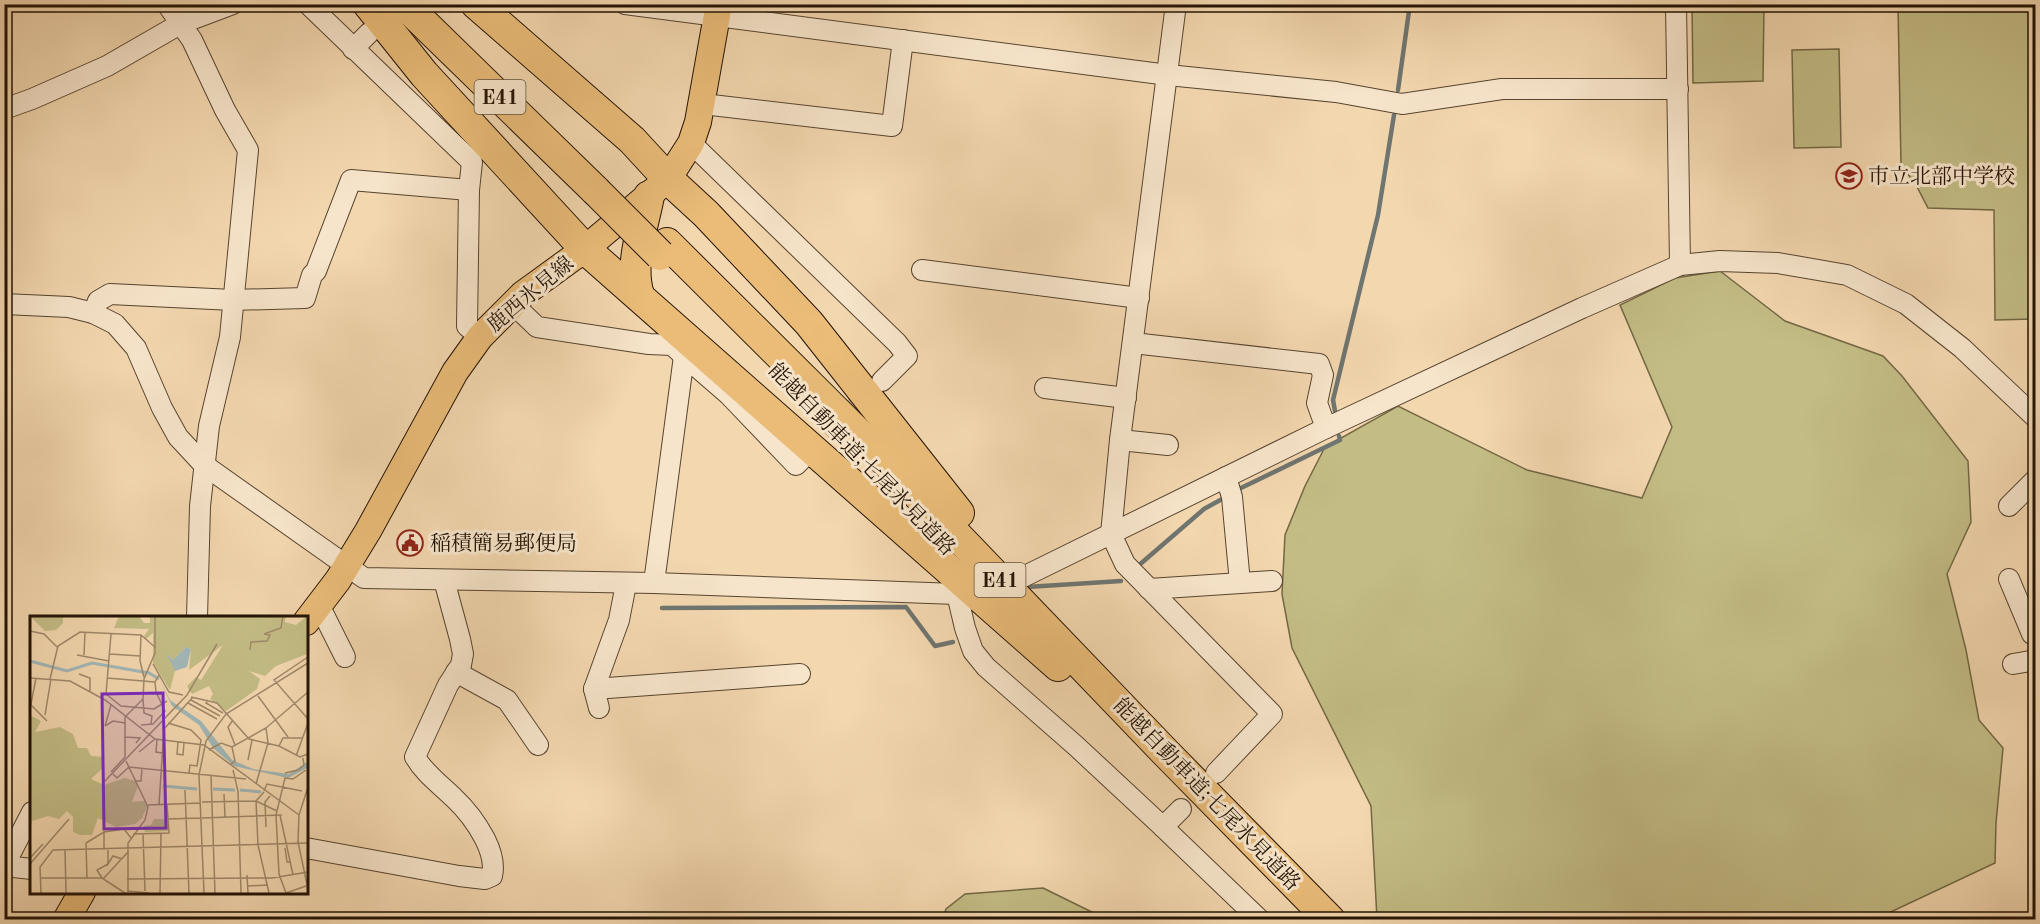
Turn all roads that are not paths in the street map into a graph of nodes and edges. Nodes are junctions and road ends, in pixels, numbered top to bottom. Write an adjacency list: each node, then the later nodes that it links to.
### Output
1 (167, 4): 12 (street)
2 (233, 4): 12 (street)
3 (308, 4): 14 (street)
4 (404, 4): 20 (highway, 能越自動車道;七尾氷見道路 / E41)
5 (424, 4): 20 (highway, 能越自動車道;七尾氷見道路 / E41)
6 (476, 4): 21 (highway)
7 (625, 4): 10 (street)
8 (1176, 4): 15 (street)
9 (1676, 4): 16 (street)
10 (718, 10): 13 (street); 17 (main road, 鹿西氷見線)
11 (368, 19): 14 (street); 23 (highway)
12 (180, 24): 18 (street); 28 (street)
13 (903, 40): 15 (street); 17 (street)
14 (353, 49): 22 (street)
15 (1168, 75): 16 (street); 27 (street)
16 (1678, 89): 24 (street)
17 (703, 104): 19 (main road, 鹿西氷見線)
18 (4, 109)
19 (691, 143): 21 (main road, 鹿西氷見線); 35 (street)
20 (601, 187): 62 (highway, 能越自動車道;七尾氷見道路 / E41)
21 (659, 188): 23 (main road, 鹿西氷見線); 26 (highway); 62 (highway)
22 (469, 190): 28 (street); 32 (street)
23 (585, 249): 26 (highway); 30 (main road, 鹿西氷見線)
24 (1680, 265): 38 (street); 39 (street)
25 (922, 270): 27 (street)
26 (639, 295): 62 (highway)
27 (1139, 297): 33 (street)
28 (233, 300): 31 (street); 43 (street)
29 (4, 304): 31 (street)
30 (513, 304): 32 (main road, 鹿西氷見線); 34 (street)
31 (93, 313): 43 (street)
32 (480, 337): 48 (main road, 鹿西氷見線)
33 (1133, 343): 37 (street); 39 (street)
34 (684, 356): 42 (street); 53 (street)
35 (882, 381)
36 (1045, 388): 37 (street)
37 (1126, 398): 40 (street)
38 (2036, 418)
39 (1326, 428): 44 (street)
40 (1120, 441): 41 (street); 47 (street)
41 (1168, 445)
42 (805, 456)
43 (204, 465): 48 (street); 58 (street)
44 (1226, 477): 47 (street); 54 (street)
45 (2036, 478): 46 (street)
46 (2009, 506)
47 (1111, 534): 49 (street); 56 (street)
48 (347, 565): 51 (street); 57 (main road, 鹿西氷見線)
49 (1021, 578)
50 (2009, 579): 59 (street)
51 (444, 580): 55 (street); 64 (street)
52 (1272, 581): 54 (street)
53 (654, 583): 55 (street); 70 (street)
54 (1240, 583): 56 (street)
55 (626, 584): 65 (street)
56 (1149, 589): 67 (street)
57 (312, 614): 60 (street)
58 (197, 616)
59 (2036, 634)
60 (345, 657)
61 (2036, 660): 63 (street)
62 (1066, 662): 77 (highway, 能越自動車道;七尾氷見道路 / E41); 78 (highway, 能越自動車道;七尾氷見道路 / E41)
63 (2013, 664)
64 (456, 672): 66 (street); 71 (street)
65 (800, 674)
66 (538, 745)
67 (1216, 772)
68 (1181, 809): 70 (street)
69 (30, 816): 72 (street)
70 (1163, 827): 76 (street)
71 (308, 848)
72 (4, 866): 73 (street)
73 (30, 869)
74 (81, 894): 75 (main road)
75 (66, 920)
76 (1260, 920)
77 (1314, 920)
78 (1330, 920)

